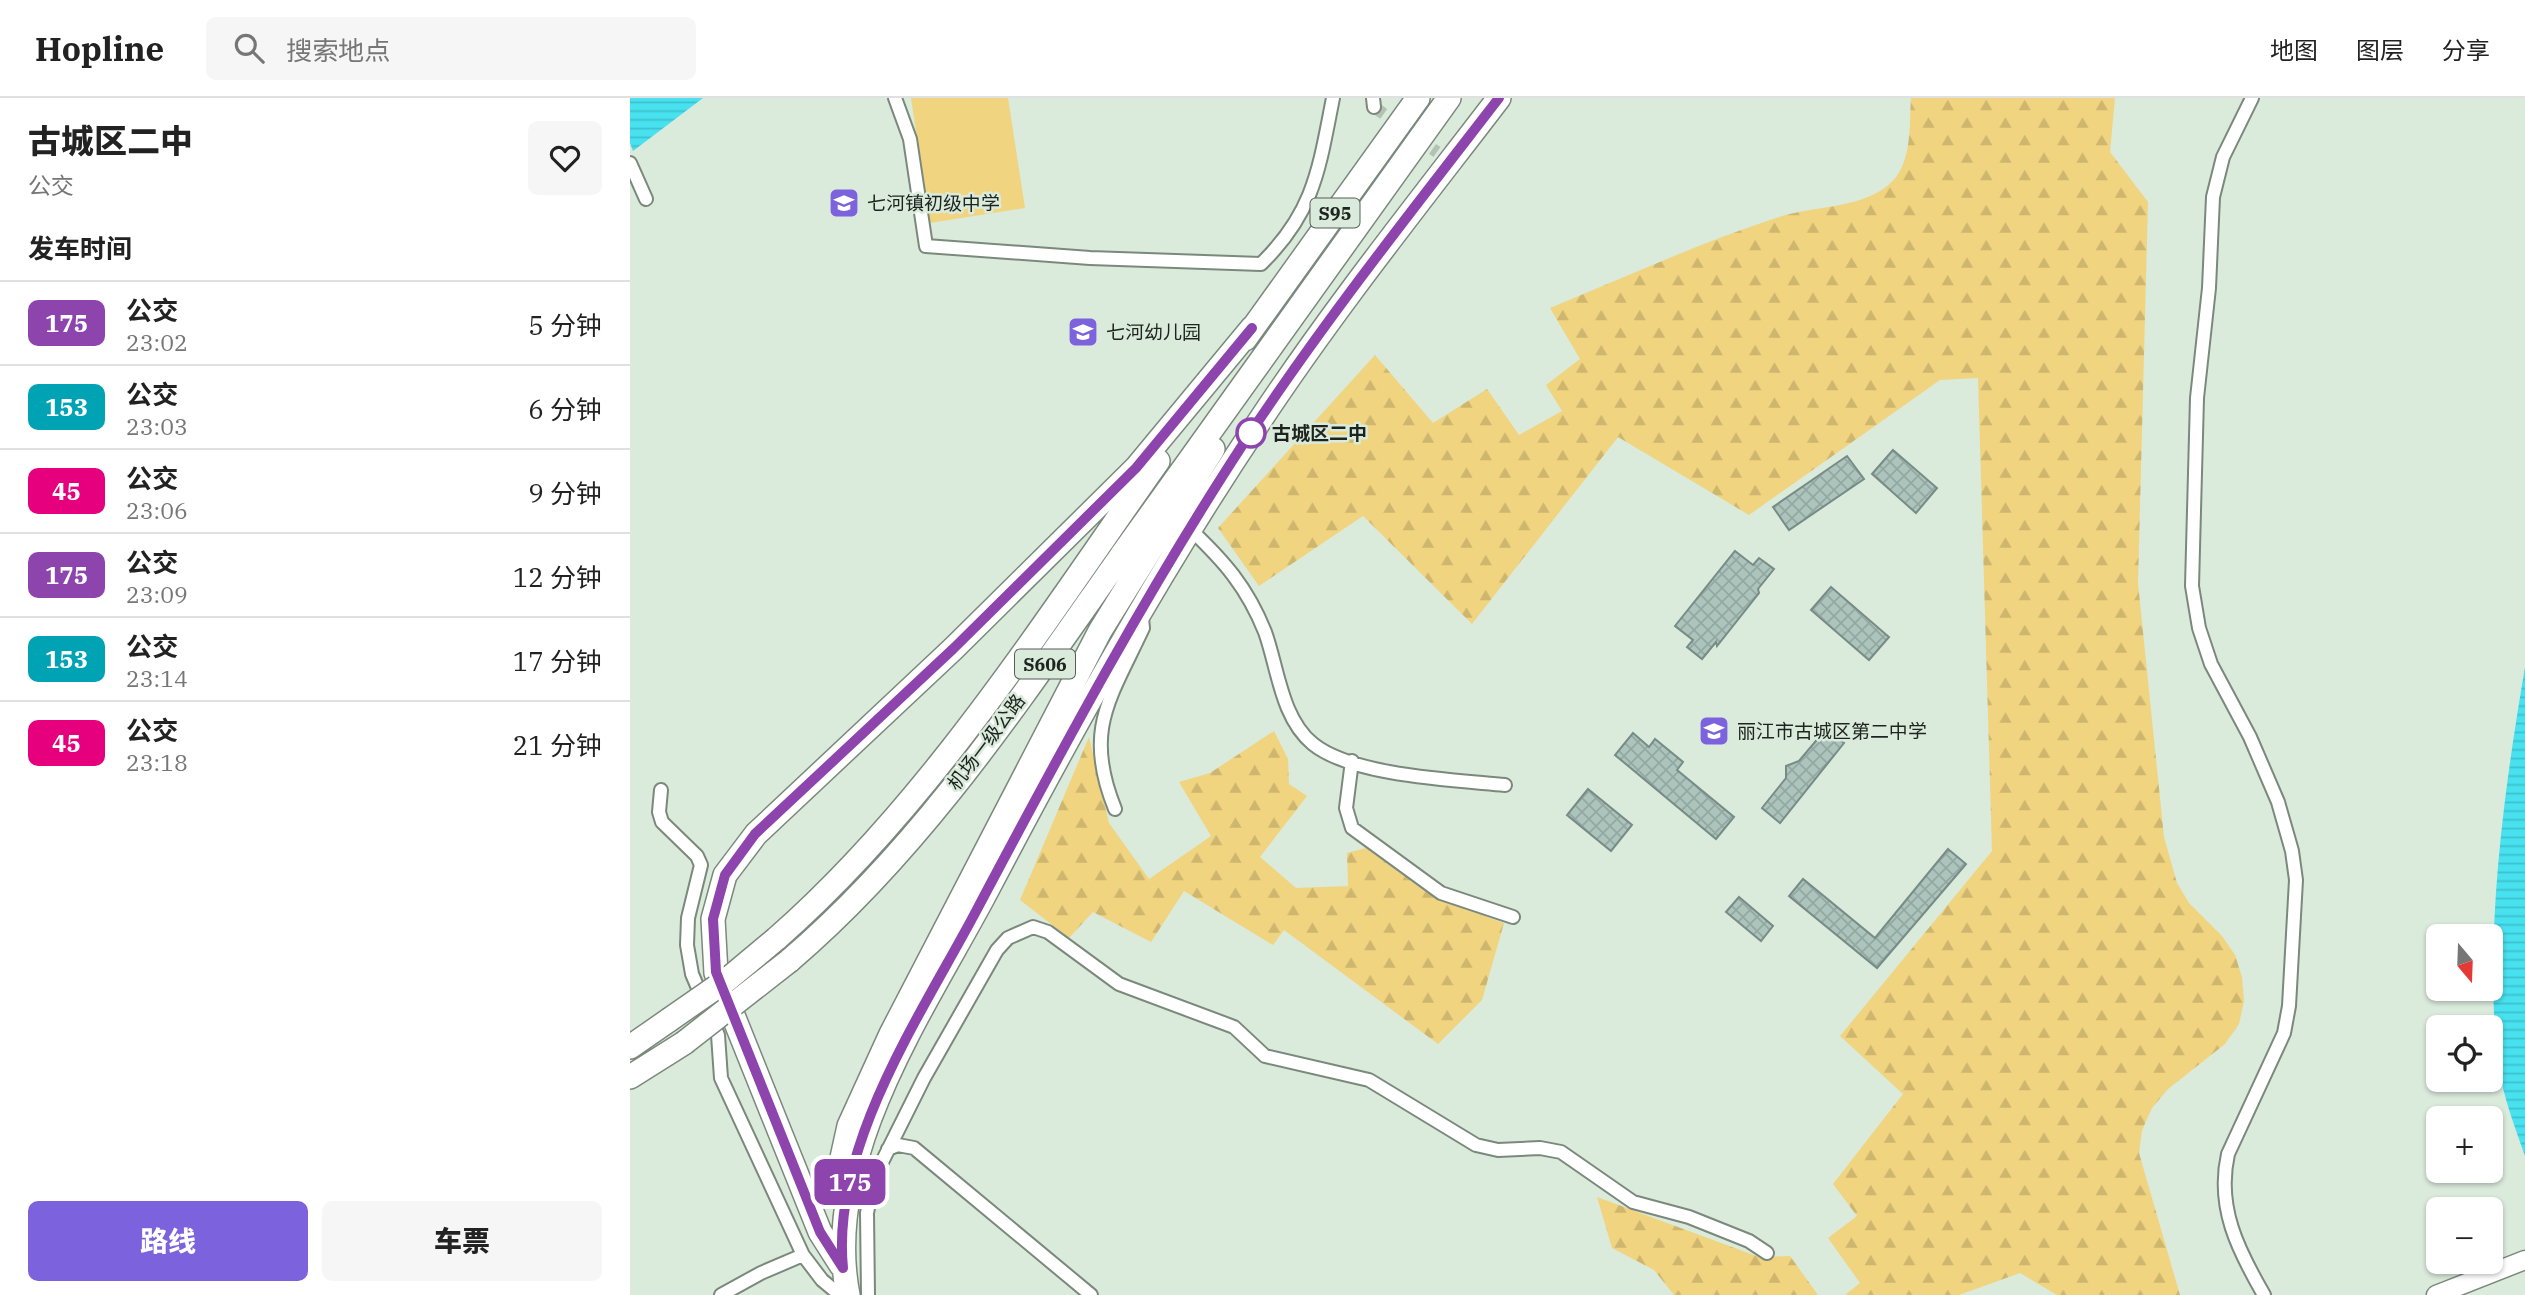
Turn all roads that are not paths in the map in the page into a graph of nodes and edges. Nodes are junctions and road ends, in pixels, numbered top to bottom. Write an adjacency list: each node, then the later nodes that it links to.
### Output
1 (895, 98): 2 (street)
2 (1333, 98)
3 (1418, 98): 9 (highway, S95)
4 (1449, 98): 10 (highway, S95)
5 (1499, 98): 11 (highway)
6 (2252, 98): 30 (street)
7 (630, 163): 8 (street)
8 (646, 199)
9 (1252, 328): 18 (highway, 机场一级公路 / S606, bridge); 24 (highway)
10 (1273, 343): 19 (highway, 机场一级公路 / S606, bridge); 24 (highway)
11 (1190, 529): 12 (highway); 13 (street)
12 (1140, 611): 16 (street); 24 (highway)
13 (1352, 761): 14 (street); 17 (street)
14 (1505, 785)
15 (662, 790): 22 (street)
16 (1115, 809)
17 (1513, 917)
18 (630, 1047)
19 (630, 1077)
20 (888, 1149): 21 (street); 28 (street); 29 (street)
21 (1767, 1253)
22 (803, 1255): 25 (street); 26 (street)
23 (2525, 1260): 31 (main road)
24 (843, 1268): 27 (highway)
25 (721, 1295)
26 (841, 1295)
27 (848, 1295)
28 (869, 1295)
29 (1091, 1295)
30 (2264, 1295)
31 (2436, 1295)

